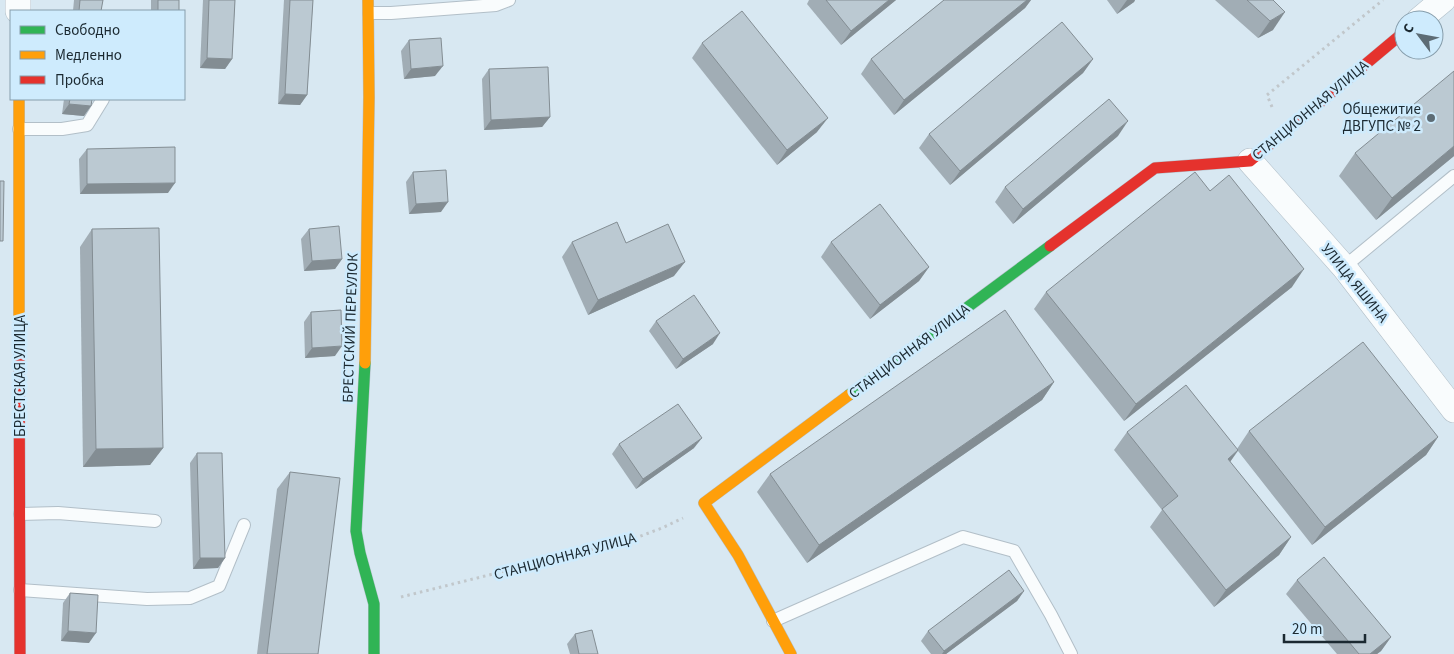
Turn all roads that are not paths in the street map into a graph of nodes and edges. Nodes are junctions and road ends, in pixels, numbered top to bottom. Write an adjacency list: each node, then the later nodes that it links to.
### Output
1 (508, 0): 3 (lane)
2 (1443, 0): 4 (street)
3 (368, 6): 19 (street, БРЕСТСКИЙ ПЕРЕУЛОК)
4 (1431, 10)
5 (1394, 40): 9 (street, СТАНЦИОННАЯ УЛИЦА)
6 (18, 100): 8 (street, БРЕСТСКАЯ УЛИЦА)
7 (102, 100): 8 (lane)
8 (19, 129): 13 (street, БРЕСТСКАЯ УЛИЦА)
9 (1250, 161): 11 (street, УЛИЦА ЯШИНА); 17 (street, СТАНЦИОННАЯ УЛИЦА)
10 (1454, 176): 11 (lane)
11 (1344, 267): 12 (street, УЛИЦА ЯШИНА)
12 (1454, 410)
13 (20, 514): 14 (lane); 16 (street, БРЕСТСКАЯ УЛИЦА)
14 (154, 521)
15 (244, 525): 16 (lane)
16 (20, 590): 18 (street, БРЕСТСКАЯ УЛИЦА)
17 (773, 621): 20 (street); 21 (lane)
18 (20, 654)
19 (374, 654)
20 (791, 654)
21 (1071, 654)

